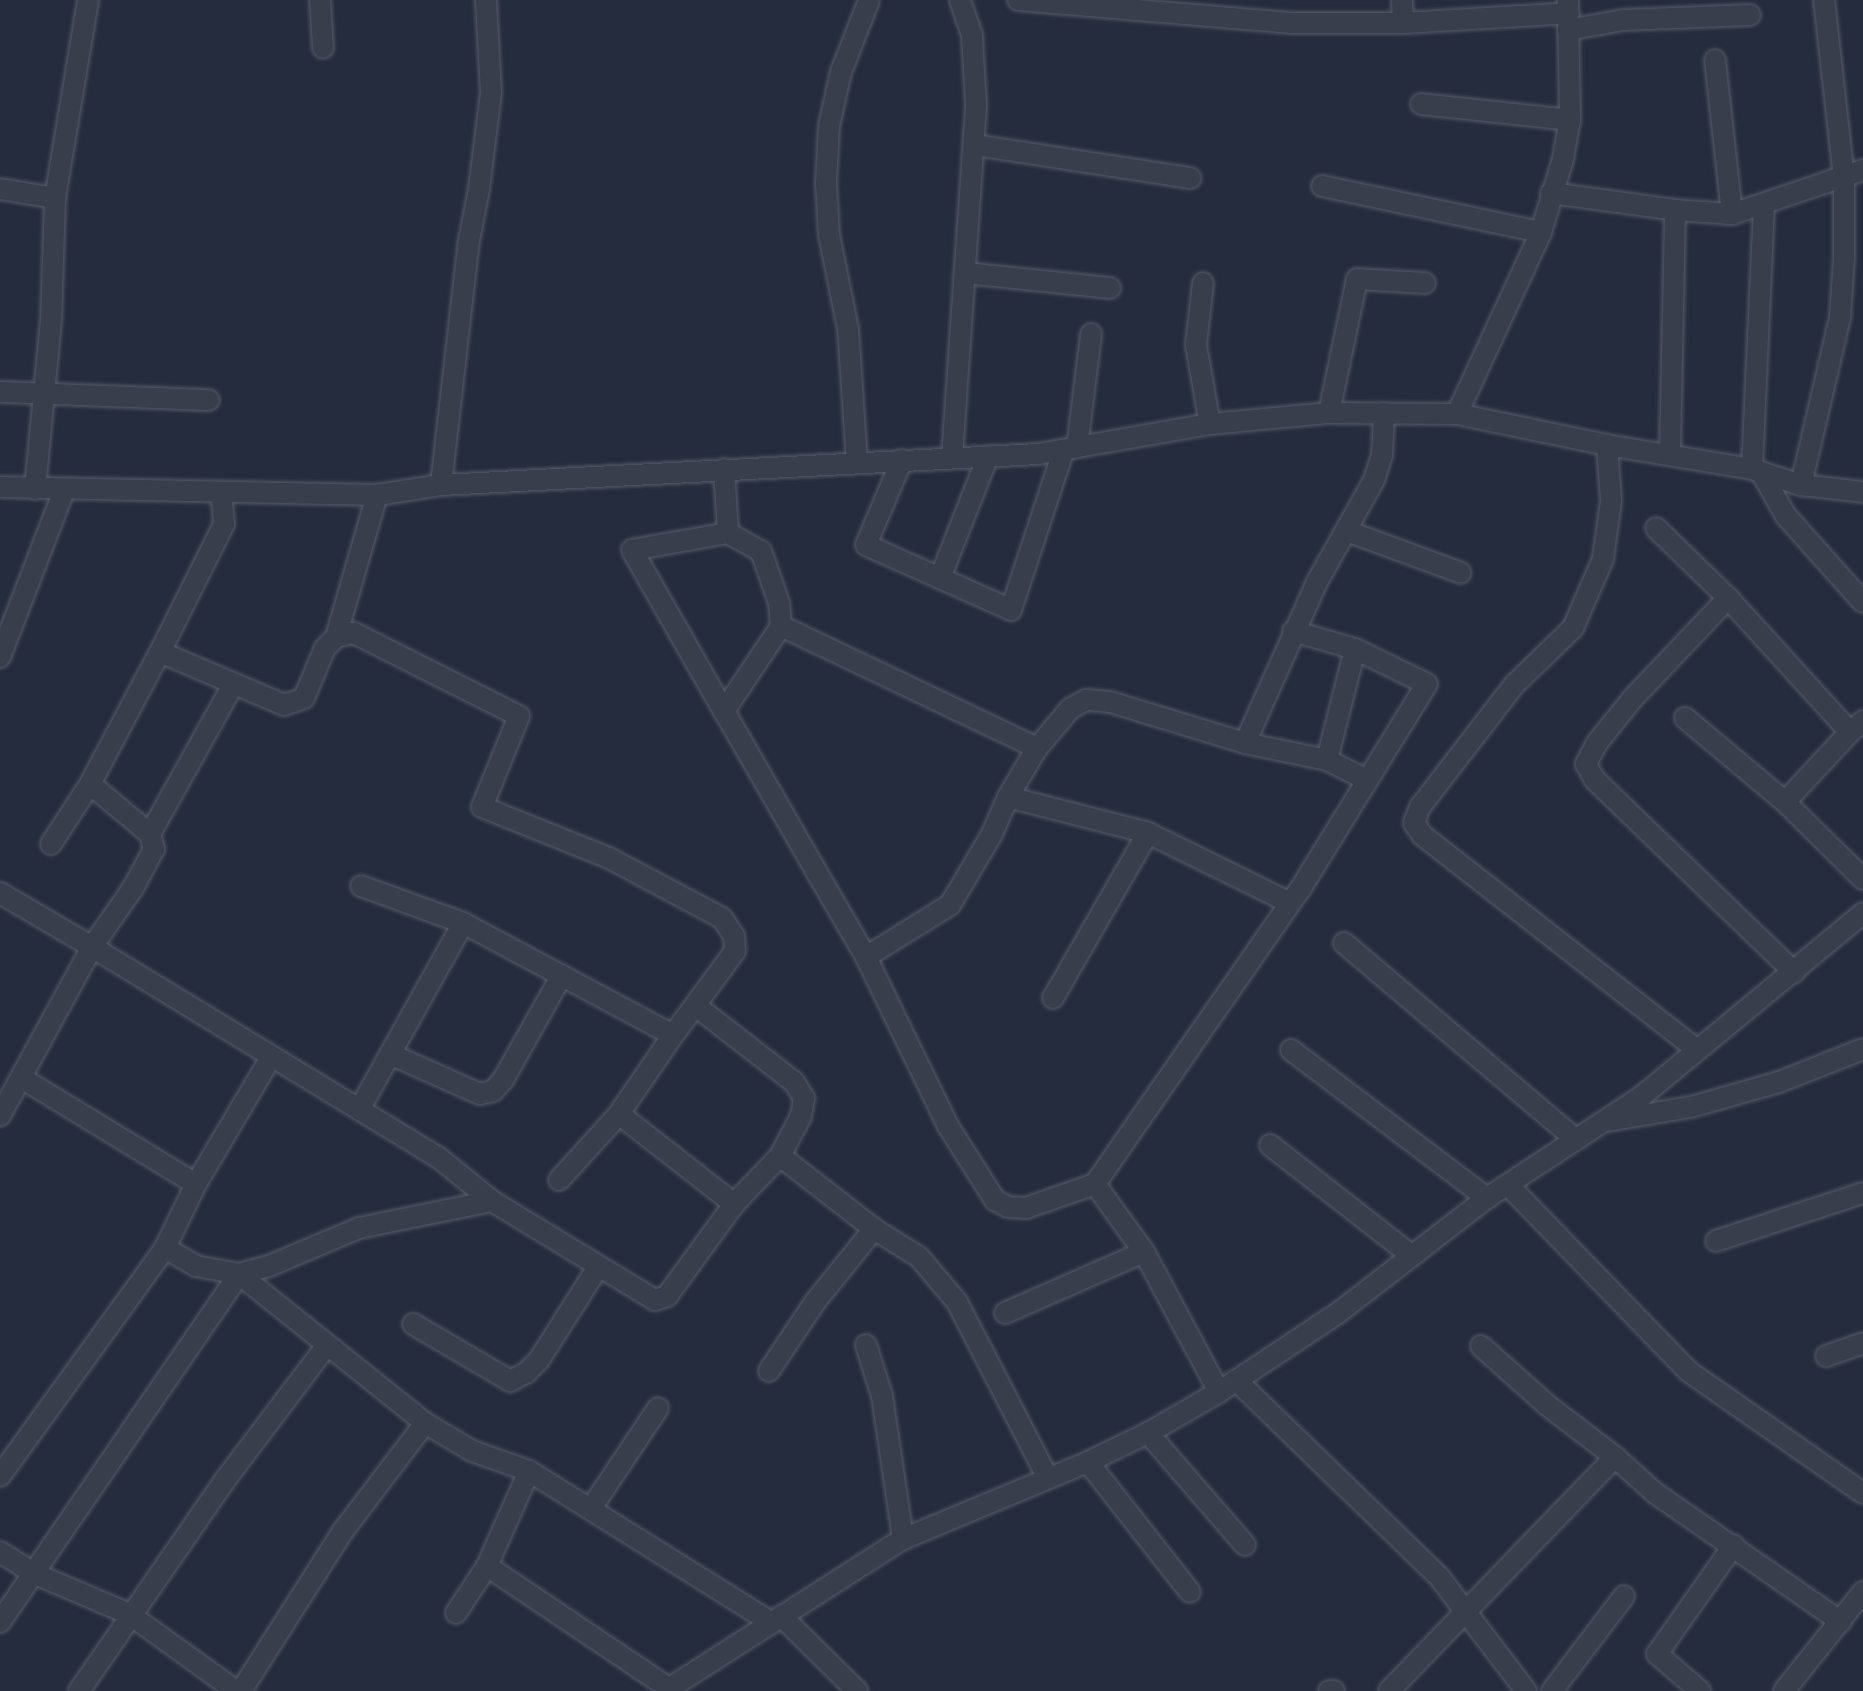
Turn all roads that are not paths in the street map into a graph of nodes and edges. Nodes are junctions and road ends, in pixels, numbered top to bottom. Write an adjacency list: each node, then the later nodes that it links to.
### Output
1 (88, 0): 22 (street)
2 (320, 0): 12 (street)
3 (486, 0): 48 (street)
4 (869, 0): 45 (street)
5 (960, 0): 16 (street)
6 (1018, 0): 11 (street)
7 (1402, 0): 11 (street)
8 (1824, 0): 17 (street)
9 (1569, 14): 10 (street); 11 (street); 15 (street)
10 (1750, 15)
11 (1403, 23)
12 (323, 48)
13 (1715, 60): 25 (street)
14 (1421, 104): 15 (street)
15 (1570, 120): 21 (street)
16 (974, 145): 18 (street); 27 (street)
17 (1854, 174): 23 (street); 49 (street)
18 (1190, 178)
19 (1322, 186): 26 (street)
20 (0, 189): 22 (street)
21 (1551, 193): 24 (street); 26 (street)
22 (55, 198): 33 (street)
23 (1764, 204): 25 (street); 47 (street)
24 (1675, 210): 25 (street); 41 (street)
25 (1732, 214)
26 (1541, 232): 37 (street)
27 (965, 273): 30 (street); 43 (street)
28 (1203, 283): 38 (street)
29 (1425, 283): 35 (street)
30 (1110, 288)
31 (1091, 334): 40 (street)
32 (0, 392): 33 (street)
33 (42, 395): 34 (street); 51 (street)
34 (209, 400)
35 (1329, 413): 36 (street); 38 (street)
36 (1384, 413): 37 (street); 57 (street)
37 (1457, 414): 39 (street)
38 (1210, 424): 40 (street)
39 (1607, 445): 41 (street); 97 (street)
40 (1070, 449): 42 (street); 60 (street)
41 (1670, 453): 47 (street)
42 (988, 456): 43 (street); 60 (street)
43 (952, 458): 44 (street)
44 (902, 460): 45 (street); 60 (street)
45 (857, 463): 46 (street)
46 (724, 469): 48 (street); 58 (street)
47 (1756, 470): 49 (street); 62 (street)
48 (441, 485): 55 (street)
49 (1801, 485): 54 (street)
50 (0, 487): 51 (street)
51 (35, 489): 52 (street)
52 (64, 490): 53 (street); 68 (street)
53 (221, 492): 55 (street); 67 (street)
54 (1863, 492)
55 (377, 495): 65 (street)
56 (1656, 528): 61 (street)
57 (1347, 531): 59 (street); 64 (street)
58 (728, 533): 63 (street); 70 (street)
59 (1461, 573)
60 (940, 578)
61 (1728, 598): 72 (street); 92 (street)
62 (1863, 602)
63 (781, 626): 70 (street); 74 (street)
64 (1293, 631): 66 (street); 73 (street)
65 (336, 637): 69 (street); 95 (street)
66 (1355, 649): 75 (street); 76 (street)
67 (160, 652): 69 (street); 77 (street)
68 (0, 657)
69 (233, 685): 81 (street)
70 (724, 711): 91 (street)
71 (1685, 718): 79 (street)
72 (1856, 726): 79 (street)
73 (1245, 743): 74 (street); 75 (street)
74 (1037, 748): 78 (street)
75 (1327, 760): 76 (street)
76 (1367, 780): 86 (street)
77 (90, 784): 81 (street); 82 (street)
78 (1008, 797): 80 (street); 91 (street)
79 (1785, 802): 83 (street)
80 (1148, 833): 86 (street); 94 (street)
81 (150, 834): 90 (street)
82 (51, 844)
83 (1863, 879)
84 (361, 886): 88 (street)
85 (0, 893): 90 (street)
86 (1290, 903): 112 (street)
87 (1863, 913): 92 (street)
88 (463, 923): 93 (street); 100 (street)
89 (1344, 943): 107 (street)
90 (92, 947): 101 (street); 102 (street)
91 (866, 957): 112 (street)
92 (1794, 972): 97 (street)
93 (562, 975): 96 (street); 100 (street)
94 (1053, 998)
95 (696, 1006): 96 (street); 109 (street)
96 (673, 1035): 104 (street)
97 (1696, 1049): 106 (street)
98 (1863, 1049): 106 (street)
99 (1291, 1050): 115 (street)
100 (390, 1054): 103 (street)
101 (271, 1057): 103 (street); 111 (street)
102 (23, 1079): 105 (street); 111 (street)
103 (359, 1110): 116 (street)
104 (619, 1114): 110 (street); 117 (street)
105 (0, 1116)
106 (1599, 1123): 107 (street)
107 (1575, 1139): 113 (street)
108 (1270, 1145): 122 (street)
109 (780, 1156): 117 (street); 118 (street)
110 (559, 1180)
111 (196, 1184): 120 (street)
112 (1095, 1184): 121 (street)
113 (1508, 1185): 115 (street); 142 (street)
114 (1863, 1193): 119 (street)
115 (1487, 1198): 122 (street)
116 (492, 1201): 123 (street); 124 (street)
117 (734, 1204): 123 (street)
118 (874, 1229): 132 (street); 141 (street)
119 (1716, 1241)
120 (165, 1248): 124 (street); 140 (street)
121 (1144, 1252): 125 (street); 133 (street)
122 (1411, 1255): 133 (street)
123 (598, 1267): 126 (street)
124 (239, 1274): 128 (street); 149 (street)
125 (1005, 1313)
126 (413, 1324)
127 (1863, 1343): 131 (street)
128 (327, 1345): 135 (street); 154 (street)
129 (866, 1345): 144 (street)
130 (1481, 1346): 137 (street)
131 (1826, 1356)
132 (769, 1371)
133 (1228, 1386): 136 (street); 155 (street)
134 (658, 1408): 143 (street)
135 (425, 1423): 139 (street); 161 (street)
136 (1148, 1433): 138 (street); 145 (street)
137 (1615, 1457): 146 (street); 155 (street)
138 (1088, 1462): 141 (street); 150 (street)
139 (529, 1471): 143 (street); 148 (street)
140 (0, 1476)
141 (1048, 1478): 144 (street)
142 (1863, 1493)
143 (592, 1507): 156 (street)
144 (903, 1539): 156 (street)
145 (1245, 1545)
146 (1734, 1545): 158 (street); 166 (street)
147 (0, 1552): 149 (street)
148 (487, 1566): 153 (street); 159 (street)
149 (33, 1573): 154 (street); 157 (street)
150 (1190, 1592)
151 (1863, 1592): 158 (street)
152 (1624, 1596): 165 (street)
153 (456, 1613)
154 (129, 1614): 160 (street); 161 (street)
155 (1467, 1614): 163 (street); 164 (street)
156 (775, 1619): 159 (street); 162 (street)
157 (0, 1622)
158 (1841, 1622): 167 (street)
159 (669, 1690)
160 (79, 1691)
161 (238, 1691)
162 (857, 1691)
163 (1389, 1691)
164 (1526, 1691)
165 (1552, 1691)
166 (1700, 1691)
167 (1784, 1691)

